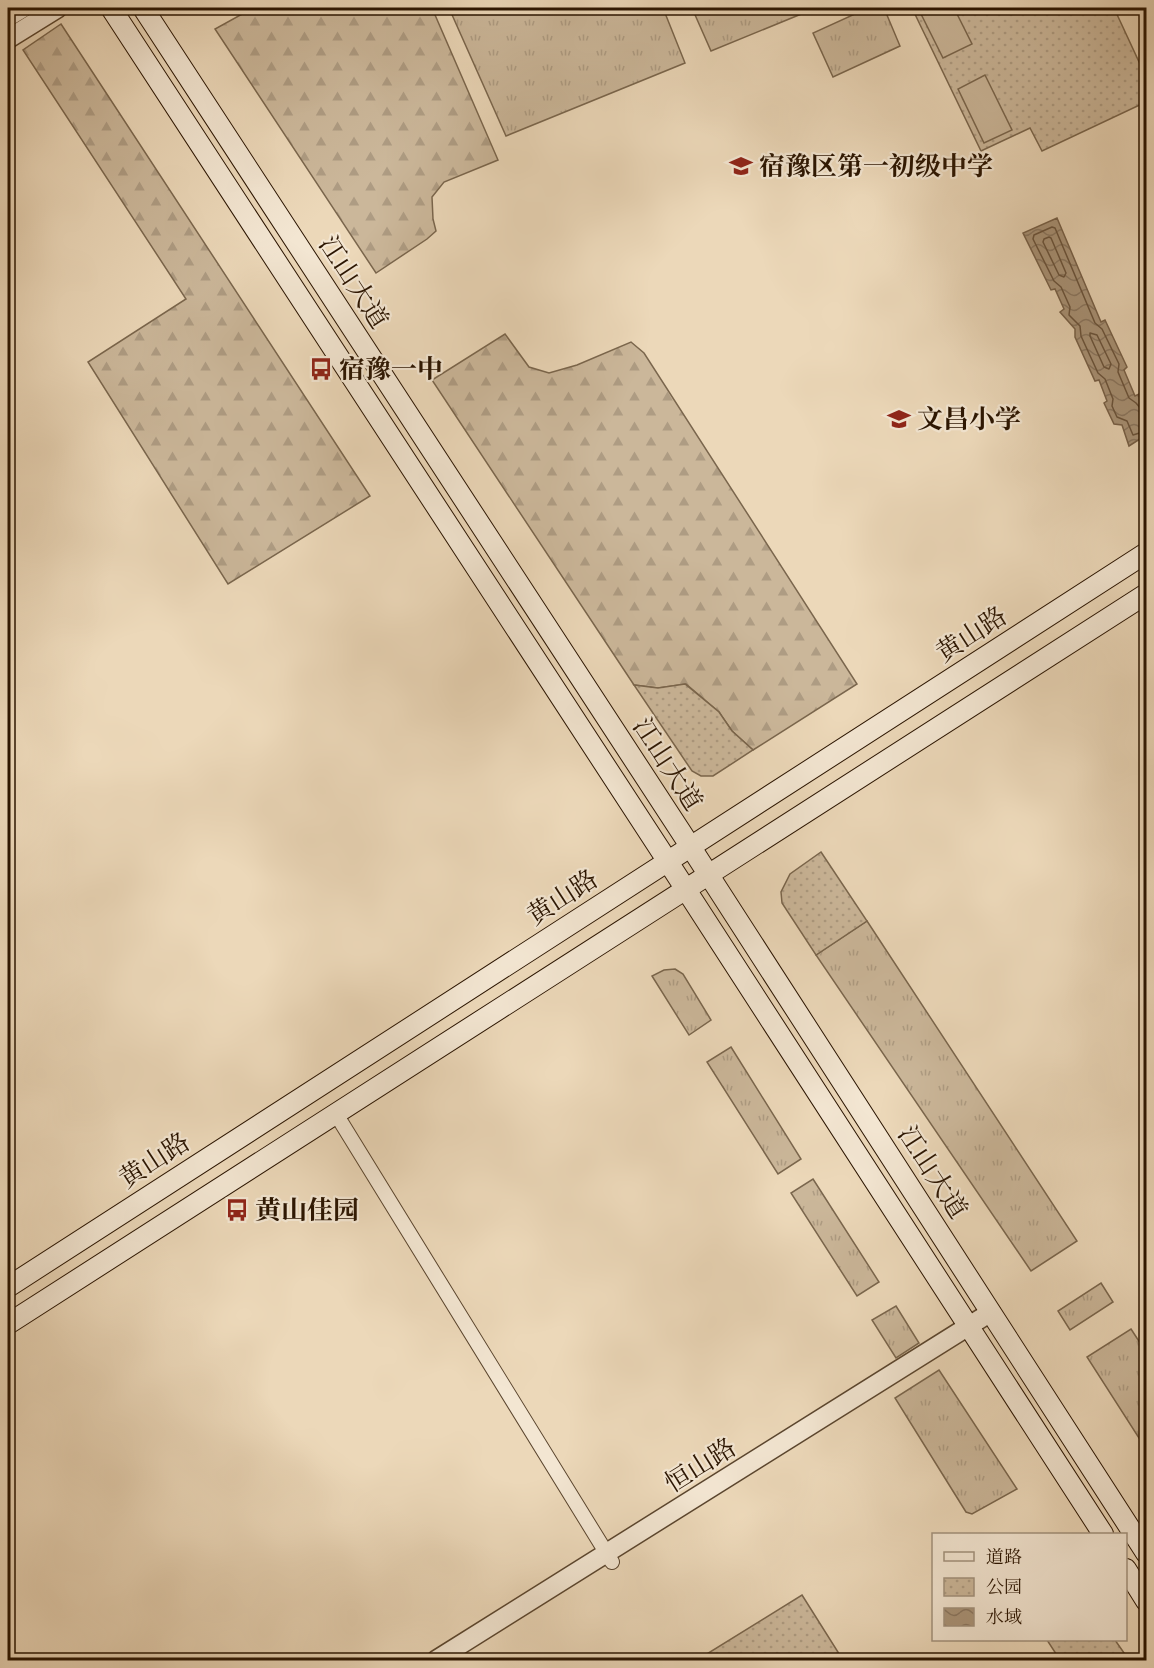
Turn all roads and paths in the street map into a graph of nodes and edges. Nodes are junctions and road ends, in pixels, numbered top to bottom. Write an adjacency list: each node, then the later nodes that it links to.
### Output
1 (23, 8): 5 (street)
2 (58, 8): 6 (street)
3 (111, 8): 10 (main road, 江山大道)
4 (142, 8): 9 (main road, 江山大道)
5 (8, 17)
6 (8, 39)
7 (1146, 553): 9 (main road, 黄山路)
8 (1146, 594): 11 (main road)
9 (690, 847): 10 (main road, 黄山路); 11 (main road, 江山大道)
10 (668, 861): 12 (main road, 江山大道); 14 (main road, 黄山路)
11 (708, 875): 12 (main road); 15 (main road, 江山大道)
12 (686, 890): 13 (main road); 17 (main road, 江山大道)
13 (336, 1114): 16 (main road); 20 (street)
14 (8, 1287)
15 (994, 1316): 17 (street, 恒山路); 19 (main road, 江山大道)
16 (8, 1324)
17 (971, 1330): 18 (main road, 江山大道); 20 (street, 恒山路)
18 (1102, 1533)
19 (1146, 1552)
20 (610, 1557): 23 (street, 恒山路); 24 (street, 恒山路)
21 (1127, 1572): 22 (main road)
22 (1146, 1601)
23 (436, 1660)
24 (454, 1660)

